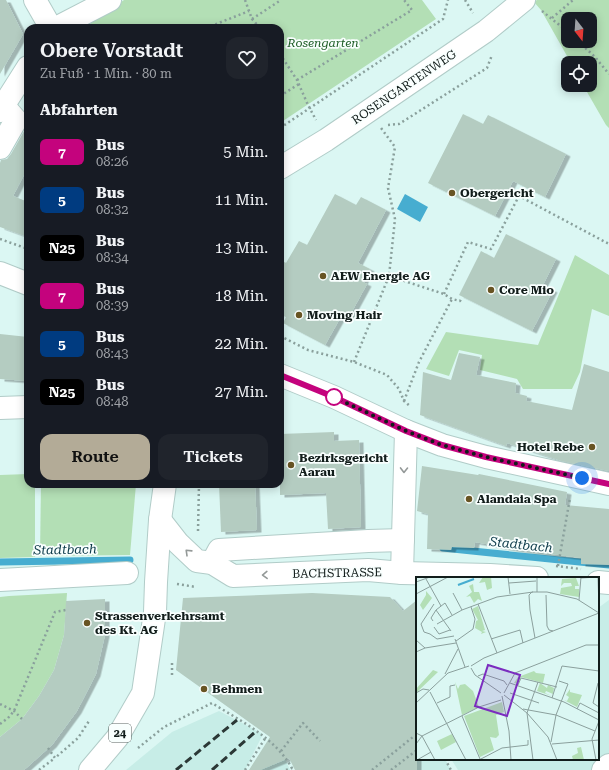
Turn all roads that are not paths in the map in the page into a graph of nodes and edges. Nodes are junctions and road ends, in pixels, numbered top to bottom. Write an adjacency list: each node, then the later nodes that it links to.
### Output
1 (35, 0): 4 (street)
2 (110, 0): 5 (street)
3 (533, 5): 9 (street, ROSENGARTENWEG)
4 (49, 24)
5 (64, 24)
6 (24, 73): 7 (street)
7 (2, 108): 8 (street)
8 (0, 148)
9 (284, 166)
10 (0, 274): 11 (street)
11 (24, 283)
12 (284, 377): 15 (street)
13 (24, 407): 14 (street)
14 (0, 408)
15 (406, 431): 16 (street); 19 (street, one-way to 19)
16 (609, 484)
17 (164, 488): 18 (street, 24)
18 (160, 520): 21 (street, BACHSTRASSE, one-way to 18); 30 (street, 24)
19 (403, 540): 20 (street); 24 (street)
20 (368, 541): 21 (street); 22 (street)
21 (212, 563): 22 (street, BACHSTRASSE, one-way to 21)
22 (368, 570): 24 (street, BACHSTRASSE)
23 (127, 573): 26 (street)
24 (402, 573): 25 (street, BACHSTRASSE)
25 (521, 577)
26 (0, 580)
27 (599, 582): 28 (street)
28 (609, 583)
29 (609, 765): 31 (street)
30 (90, 770)
31 (603, 770)

